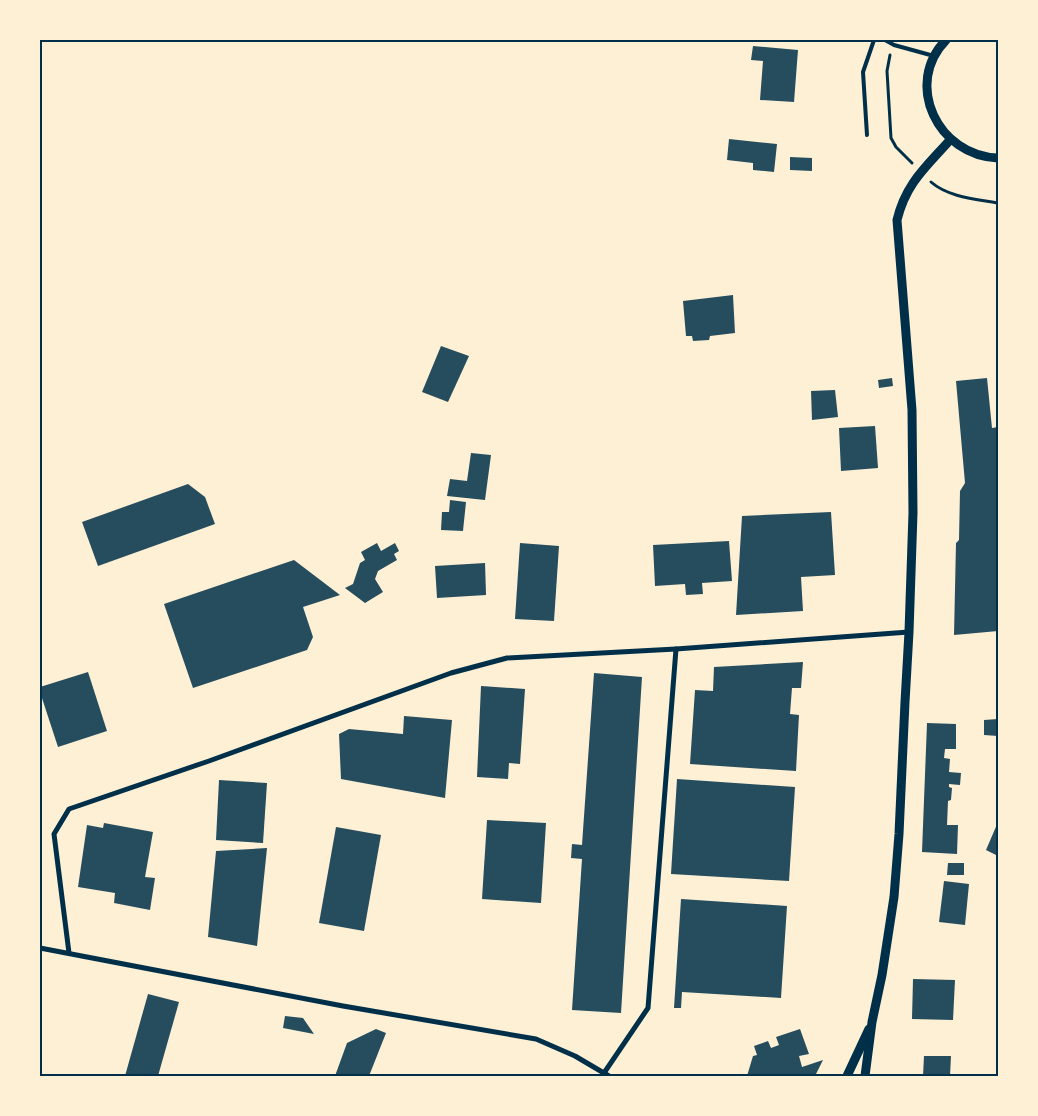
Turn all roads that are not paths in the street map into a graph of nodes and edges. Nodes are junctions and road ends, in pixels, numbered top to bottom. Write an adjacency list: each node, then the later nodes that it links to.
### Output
1 (874, 40): 5 (lane)
2 (885, 40): 4 (lane)
3 (946, 40): 4 (street)
4 (934, 56): 6 (street)
5 (867, 135)
6 (950, 140): 7 (street); 8 (street)
7 (998, 158)
8 (909, 632): 9 (street); 12 (street)
9 (676, 649): 11 (street); 13 (street)
10 (40, 948): 11 (street)
11 (68, 953): 13 (street)
12 (872, 1022): 14 (street); 15 (street)
13 (606, 1075)
14 (847, 1076)
15 (865, 1076)

